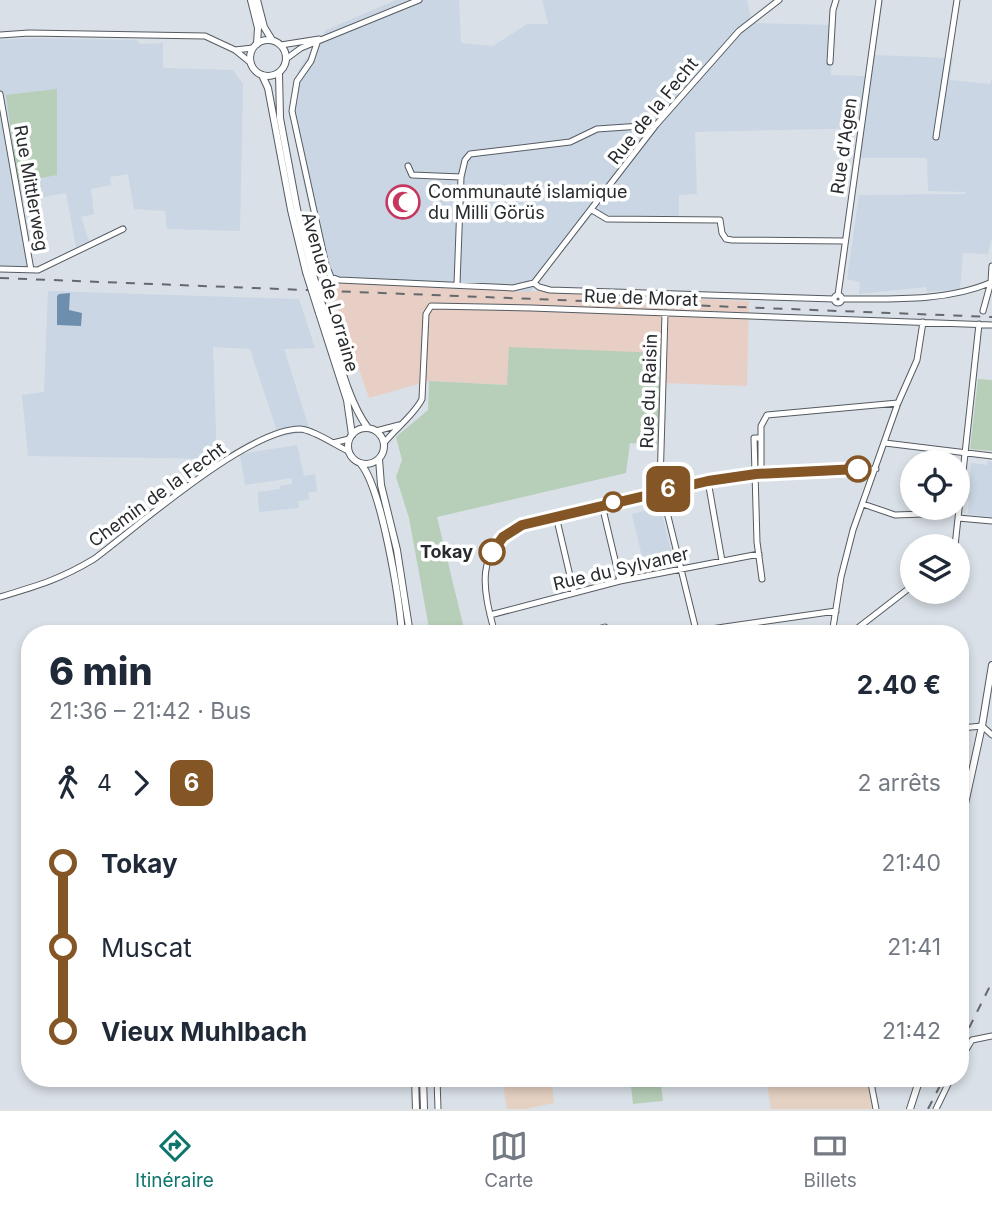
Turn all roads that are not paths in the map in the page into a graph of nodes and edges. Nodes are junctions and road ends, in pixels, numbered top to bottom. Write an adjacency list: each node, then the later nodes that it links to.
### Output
1 (251, 0): 12 (main road)
2 (257, 0): 9 (main road)
3 (419, 0): 10 (street)
4 (779, 0): 22 (street, Rue de la Fecht)
5 (836, 0): 17 (street)
6 (879, 0): 28 (street, Rue d'Agen)
7 (957, 0): 23 (street)
8 (0, 35): 14 (street)
9 (272, 40): 11 (main road); 12 (main road)
10 (320, 41): 11 (street); 13 (street); 15 (street)
11 (281, 45): 16 (main road)
12 (255, 46): 14 (street); 18 (main road)
13 (301, 48): 15 (street); 16 (street)
14 (235, 50): 18 (street)
15 (312, 55): 35 (street)
16 (286, 59): 19 (main road)
17 (830, 62)
18 (251, 63): 20 (main road)
19 (279, 73): 20 (main road); 32 (main road, Avenue de Lorraine)
20 (262, 75): 32 (main road, Avenue de Lorraine)
21 (0, 94): 31 (street, Rue Mittlerweg)
22 (656, 125): 25 (street); 26 (street, Rue de la Fecht)
23 (936, 137)
24 (408, 166): 25 (street)
25 (461, 177): 35 (street)
26 (592, 210): 28 (street); 34 (street, Rue de la Fecht)
27 (123, 229): 31 (street, Rue Mittlerweg)
28 (845, 241): 36 (street, Rue d'Agen)
29 (992, 265): 33 (street)
30 (0, 269): 31 (street)
31 (31, 270)
32 (309, 272): 38 (main road, Avenue de Lorraine, bridge)
33 (991, 282): 36 (street); 37 (street)
34 (534, 283): 35 (street); 36 (street)
35 (457, 284)
36 (838, 298)
37 (983, 311)
38 (322, 312): 45 (main road, Avenue de Lorraine); 47 (main road, Avenue de Lorraine)
39 (665, 313): 40 (street, Rue de Morat); 44 (street, Rue de Morat); 61 (street, Rue du Raisin)
40 (923, 322): 41 (street, Rue de Morat); 43 (street)
41 (979, 324): 42 (street, Rue de Morat); 52 (street)
42 (992, 325)
43 (898, 403): 50 (street); 59 (street)
44 (399, 425): 46 (street); 49 (street, Rue de Morat)
45 (368, 428): 46 (main road); 47 (main road)
46 (376, 431): 49 (main road)
47 (350, 437): 48 (street); 53 (main road)
48 (330, 443): 53 (street, Chemin de la Fecht); 75 (street, Chemin de la Fecht)
49 (384, 443): 56 (main road)
50 (885, 443): 51 (street); 58 (street)
51 (941, 450)
52 (965, 450)
53 (348, 451): 57 (main road)
54 (970, 454): 55 (street)
55 (992, 456)
56 (379, 459): 57 (main road); 79 (main road)
57 (361, 464): 78 (main road)
58 (876, 469): 59 (street); 62 (street)
59 (758, 474): 60 (street); 68 (street)
60 (708, 481): 61 (street); 69 (street)
61 (661, 491): 63 (street); 70 (street, Rue du Raisin)
62 (863, 504): 64 (street); 76 (street)
63 (602, 505): 65 (street); 72 (street)
64 (900, 515)
65 (556, 516): 73 (street); 77 (street)
66 (970, 519): 67 (street)
67 (992, 521)
68 (759, 554): 69 (street, Rue du Sylvaner); 71 (street)
69 (722, 561): 70 (street, Rue du Sylvaner)
70 (680, 569): 72 (street, Rue du Sylvaner); 81 (street, Rue du Raisin)
71 (762, 579)
72 (620, 581): 73 (street, Rue du Sylvaner)
73 (574, 593): 77 (street, Rue du Sylvaner)
74 (900, 595): 84 (street)
75 (0, 597)
76 (835, 611): 82 (street); 83 (street)
77 (490, 615): 80 (street)
78 (400, 625)
79 (409, 625)
80 (493, 625)
81 (695, 625)
82 (743, 625)
83 (834, 625)
84 (859, 625)
85 (992, 665): 86 (main road)
86 (982, 726): 87 (street); 88 (street); 89 (main road)
87 (969, 727)
88 (992, 734)
89 (969, 785)
90 (992, 1036): 91 (street)
91 (969, 1045)
92 (415, 1087): 98 (main road)
93 (423, 1087): 99 (main road)
94 (437, 1087): 100 (street)
95 (872, 1087): 101 (street)
96 (917, 1087): 102 (main road)
97 (947, 1087): 103 (street)
98 (416, 1109)
99 (424, 1109)
100 (438, 1109)
101 (876, 1109)
102 (911, 1109)
103 (936, 1109)

